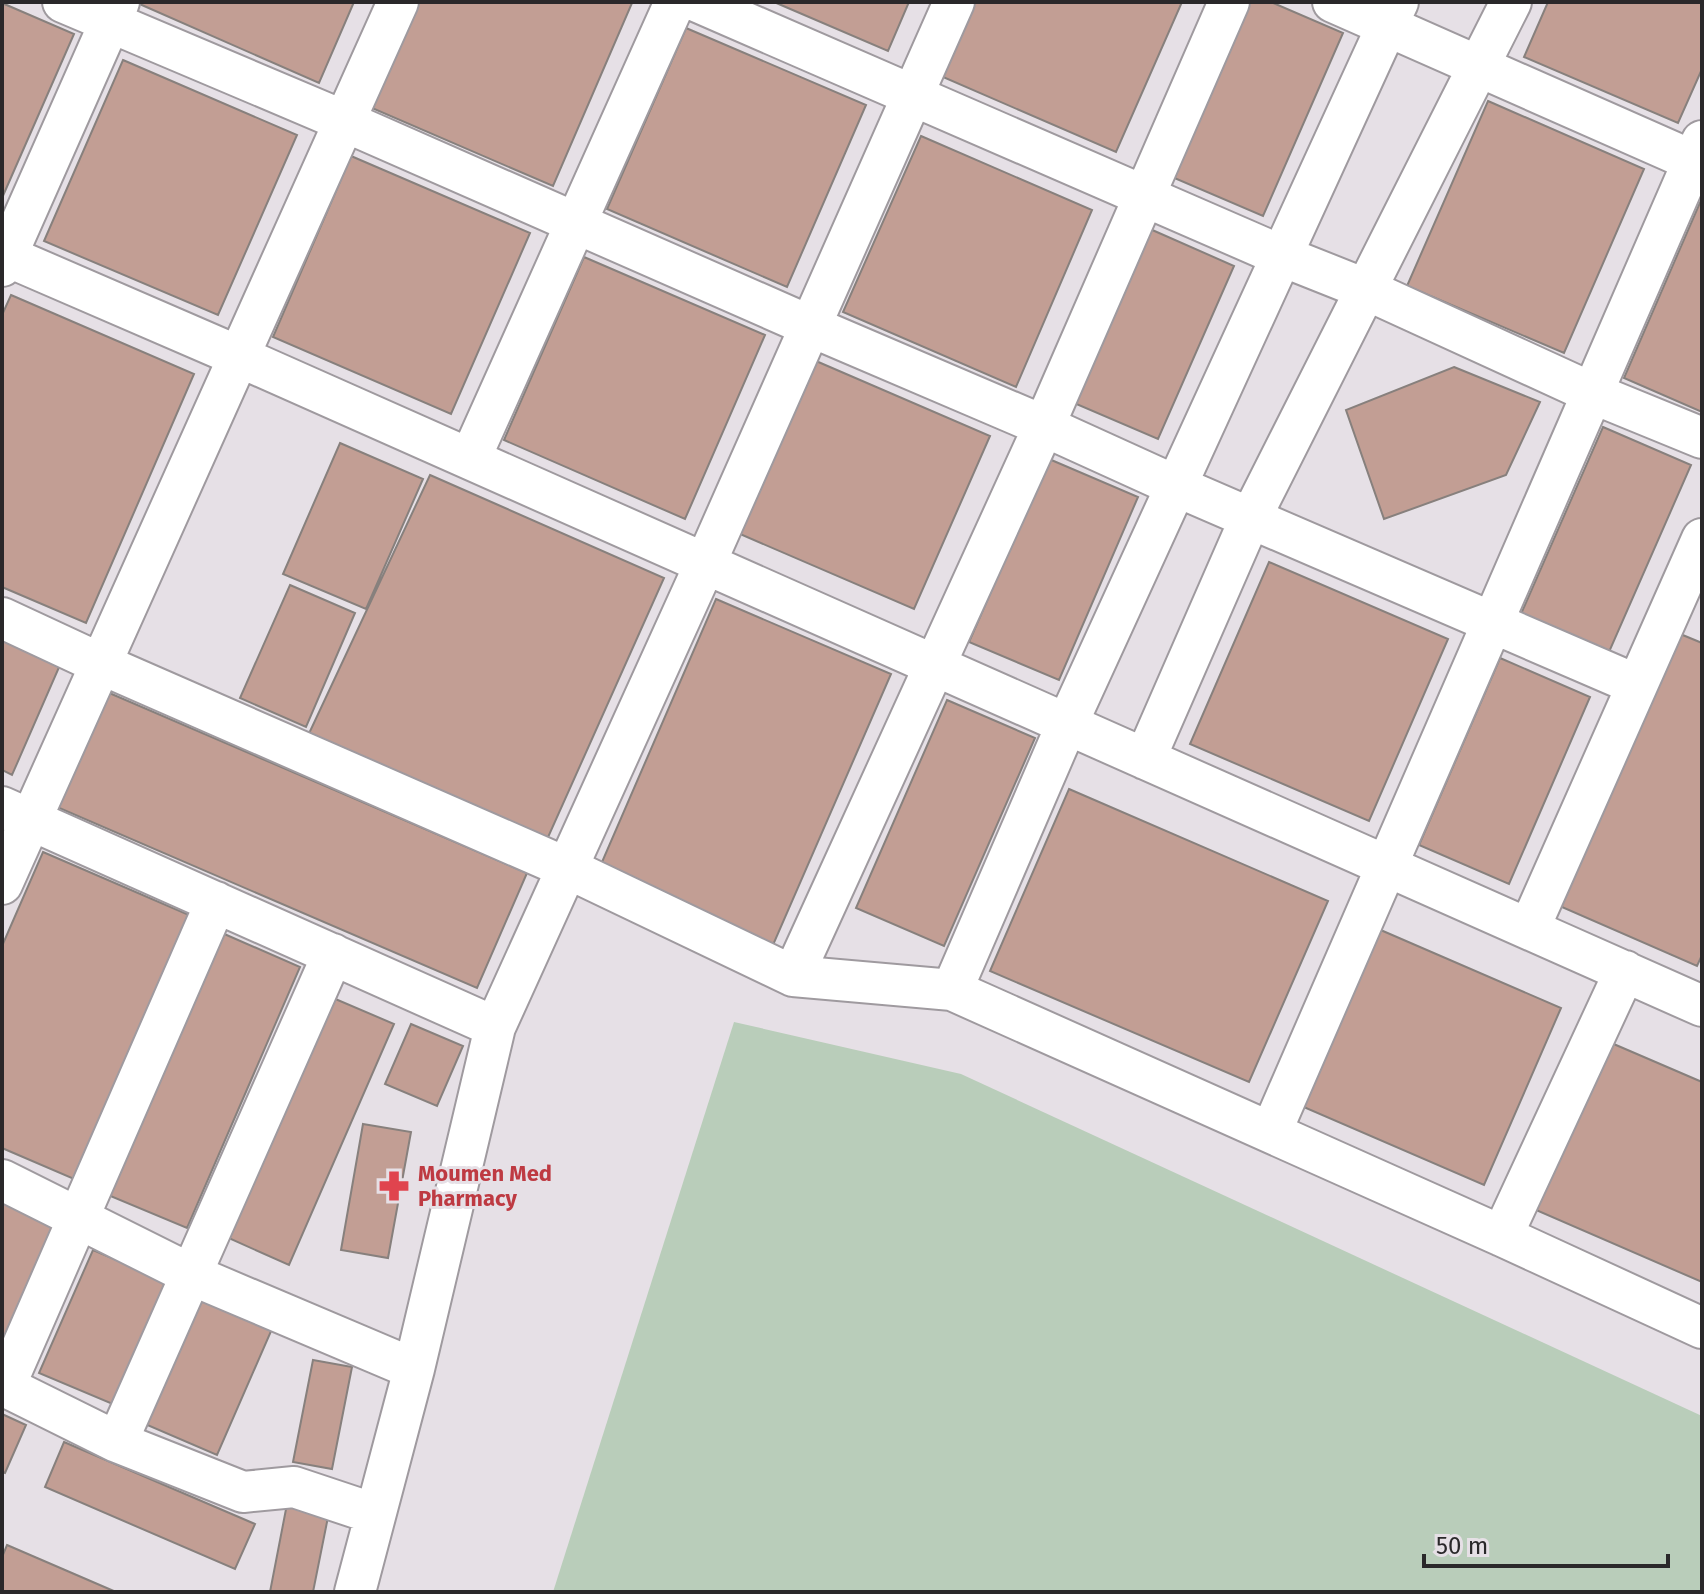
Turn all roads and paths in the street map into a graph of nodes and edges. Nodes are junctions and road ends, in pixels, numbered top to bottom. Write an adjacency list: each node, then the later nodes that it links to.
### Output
1 (63, 2): 9 (street)
2 (398, 2): 13 (street)
3 (675, 2): 16 (street)
4 (698, 2): 12 (street)
5 (954, 2): 12 (street)
6 (1229, 2): 15 (street)
7 (1333, 2): 10 (street)
8 (1511, 2): 11 (street)
9 (115, 12): 13 (street); 18 (street)
10 (1393, 14): 11 (street); 17 (street)
11 (1478, 66): 14 (street); 19 (street)
12 (913, 94): 15 (street); 20 (street)
13 (344, 121): 16 (street); 21 (street)
14 (1699, 156): 22 (street)
15 (1144, 195): 17 (street); 23 (street)
16 (576, 223): 20 (street); 25 (street)
17 (1282, 256): 19 (street); 26 (street)
18 (3, 259): 21 (street)
19 (1365, 289): 22 (street); 27 (street)
20 (810, 326): 23 (street); 29 (street)
21 (240, 357): 25 (street); 33 (street)
22 (1592, 393): 24 (street); 32 (street)
23 (1044, 426): 26 (street); 34 (street)
24 (1702, 438)
25 (470, 459): 29 (street)
26 (1176, 486): 27 (street); 36 (street)
27 (1250, 519): 32 (street); 37 (street)
28 (1702, 539): 30 (street)
29 (705, 564): 34 (street); 40 (street)
30 (1689, 602): 35 (street)
31 (2, 618): 33 (street)
32 (1491, 624): 35 (street); 39 (street)
33 (101, 664): 38 (street); 40 (street)
34 (935, 666): 36 (street); 46 (street)
35 (1637, 685): 43 (street)
36 (1067, 724): 37 (street); 47 (street)
37 (1145, 759): 39 (street)
38 (16, 813): 41 (street); 42 (street)
39 (1386, 865): 43 (street); 50 (street)
40 (567, 868): 46 (street); 49 (street)
41 (2, 884)
42 (216, 902): 44 (street); 52 (street)
43 (1529, 929): 45 (street)
44 (333, 954): 49 (street); 54 (street)
45 (1625, 971): 48 (street); 53 (street)
46 (793, 976): 47 (street)
47 (952, 990): 50 (street)
48 (1702, 1006)
49 (495, 1027): 56 (street)
50 (1271, 1132): 53 (street)
51 (2, 1180): 52 (street)
52 (78, 1218): 54 (street); 57 (street)
53 (1502, 1236): 55 (street)
54 (192, 1275): 56 (street); 58 (street)
55 (1702, 1328)
56 (414, 1369): 59 (street)
57 (4, 1386): 58 (street)
58 (117, 1442): 59 (street)
59 (375, 1514): 60 (street)
60 (355, 1592)

